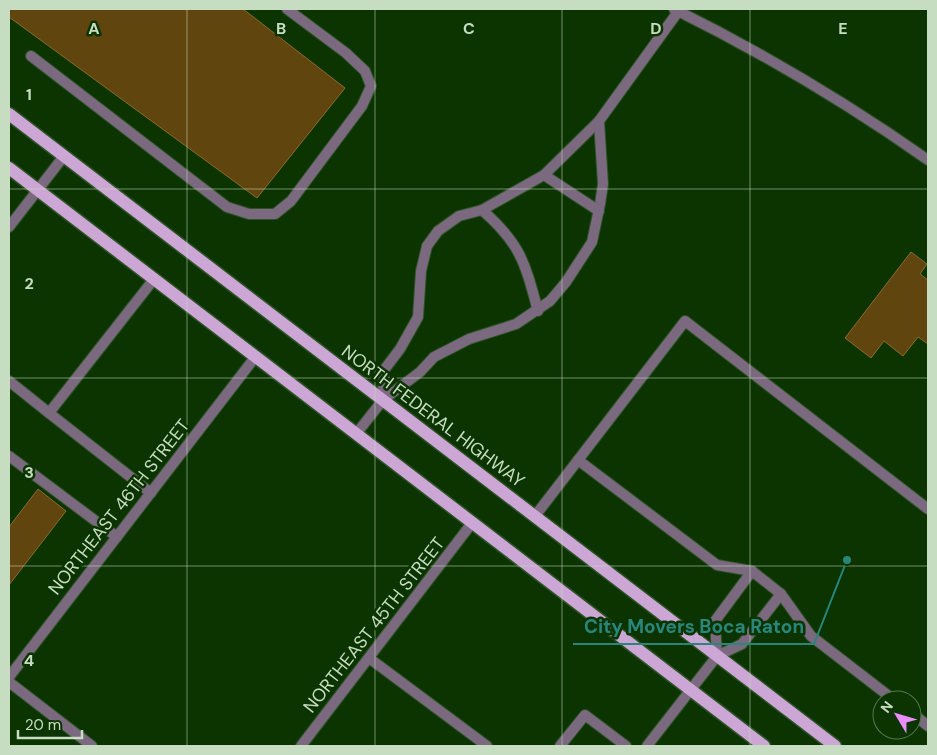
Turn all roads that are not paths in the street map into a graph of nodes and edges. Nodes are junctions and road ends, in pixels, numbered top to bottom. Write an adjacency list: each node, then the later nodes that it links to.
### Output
1 (287, 9): 3 (street)
2 (677, 9): 5 (street); 7 (street)
3 (31, 56)
4 (9, 114): 6 (main road, NORTH FEDERAL HIGHWAY)
5 (600, 121): 9 (street); 12 (street)
6 (64, 156): 10 (street); 18 (main road, NORTH FEDERAL HIGHWAY)
7 (928, 160)
8 (9, 168): 10 (main road)
9 (544, 174): 11 (street); 12 (street)
10 (37, 190): 13 (street); 14 (main road)
11 (482, 210): 15 (street); 18 (street)
12 (599, 211): 15 (street)
13 (9, 227)
14 (154, 279): 16 (main road); 19 (street)
15 (538, 311): 18 (street)
16 (256, 356): 20 (main road); 23 (street, NORTHEAST 46TH STREET)
17 (9, 381): 19 (street)
18 (383, 400): 20 (street); 25 (main road, NORTH FEDERAL HIGHWAY)
19 (49, 413): 23 (street)
20 (356, 434): 26 (main road)
21 (9, 456): 27 (street)
22 (578, 460): 24 (street); 25 (street); 28 (street)
23 (151, 492): 27 (street, NORTHEAST 46TH STREET)
24 (928, 509)
25 (535, 516): 30 (main road, NORTH FEDERAL HIGHWAY)
26 (472, 523): 31 (street, NORTHEAST 45TH STREET); 34 (main road)
27 (117, 537): 32 (street, NORTHEAST 46TH STREET)
28 (752, 571): 29 (street); 30 (street)
29 (781, 594): 30 (street); 35 (street)
30 (717, 656): 34 (street); 43 (main road, NORTH FEDERAL HIGHWAY)
31 (369, 658): 37 (street, NORTHEAST 45TH STREET); 38 (street)
32 (9, 677)
33 (9, 682): 36 (street)
34 (690, 690): 41 (street); 42 (main road)
35 (881, 690)
36 (92, 746)
37 (301, 746)
38 (487, 746)
39 (560, 746): 40 (street)
40 (626, 746)
41 (647, 746)
42 (764, 746)
43 (835, 746)

